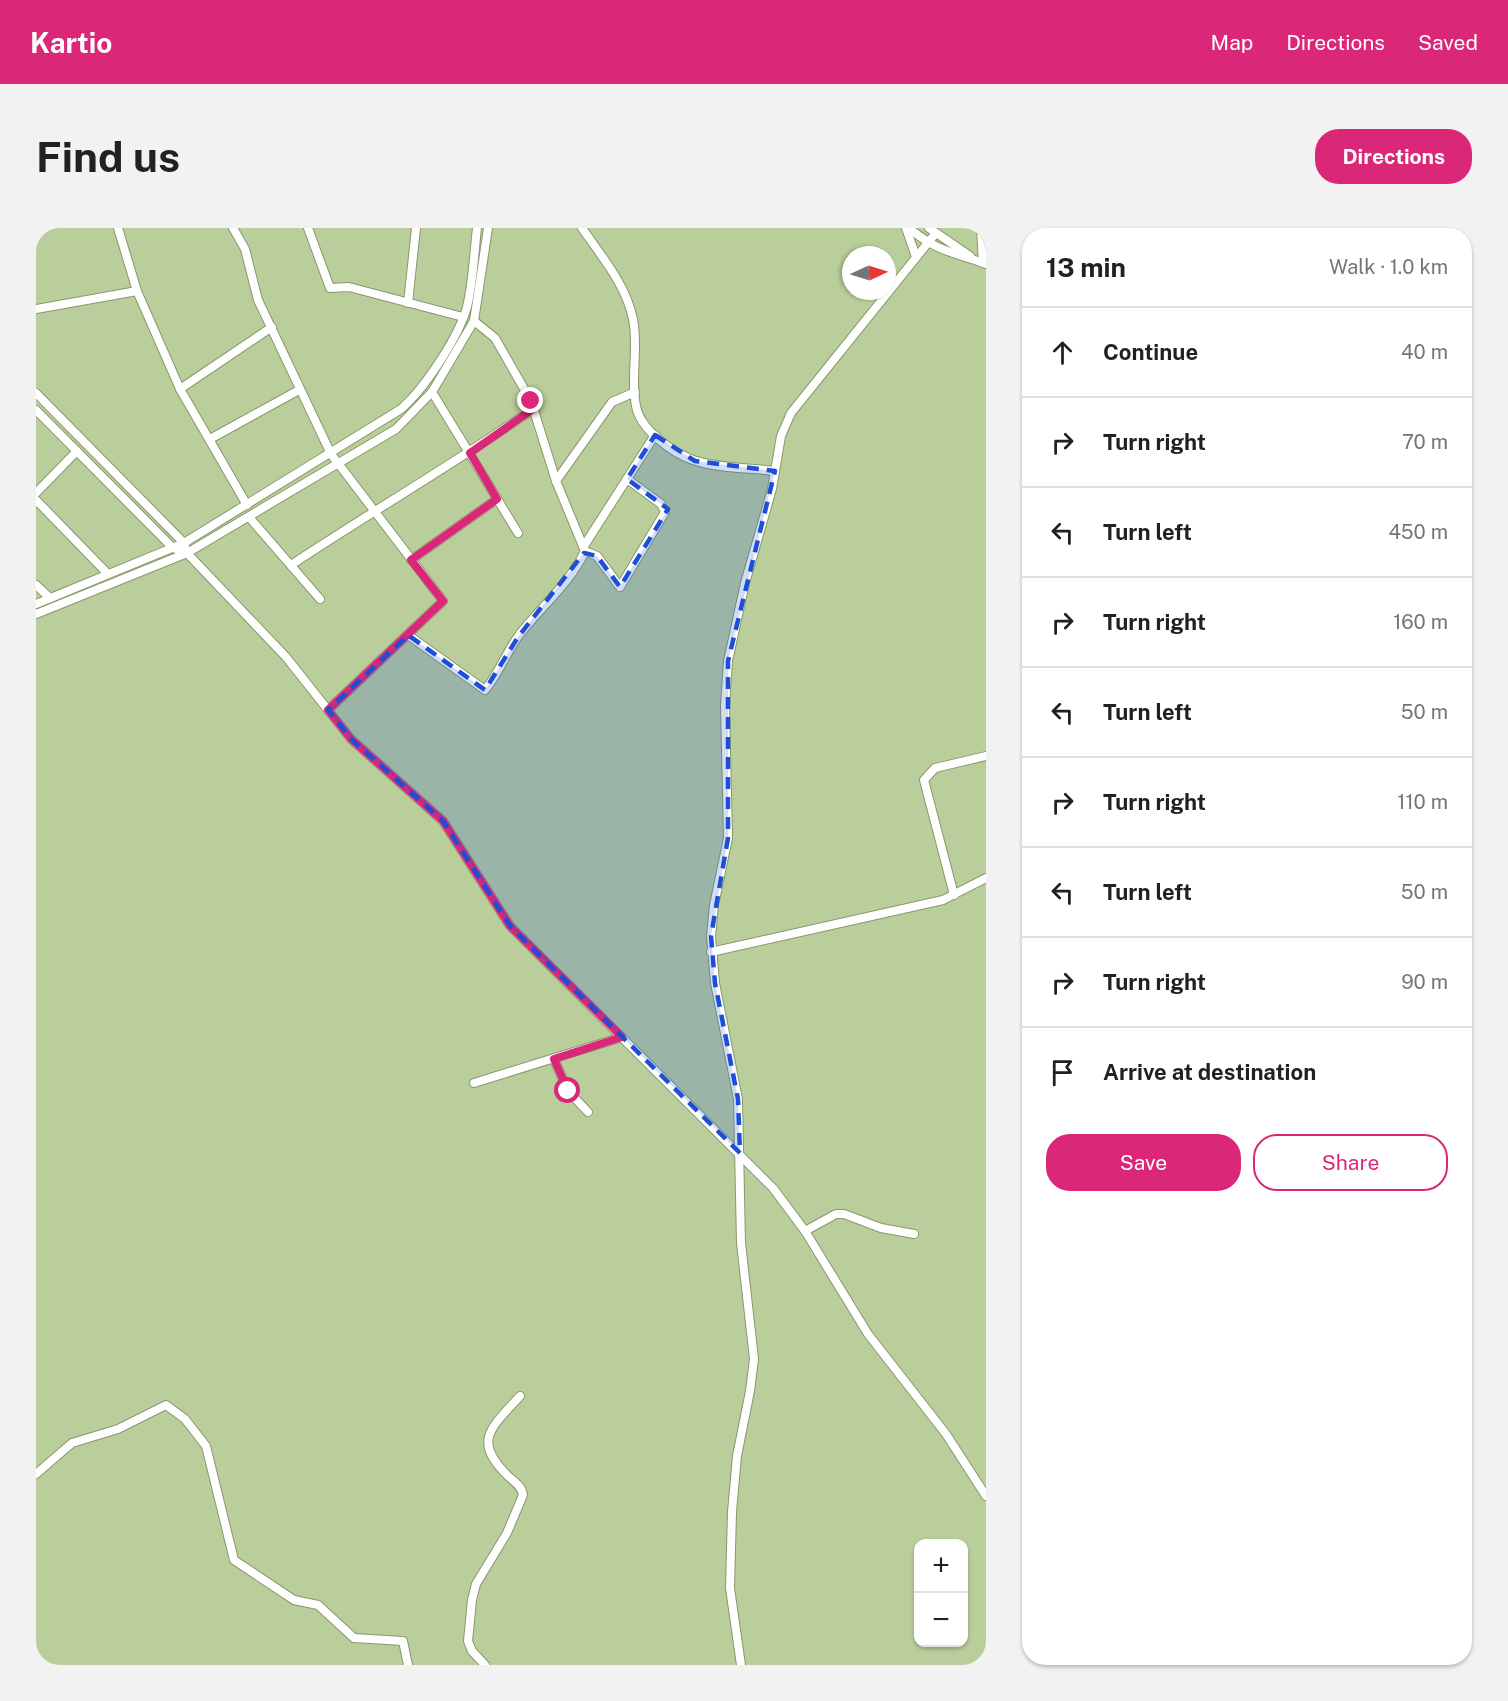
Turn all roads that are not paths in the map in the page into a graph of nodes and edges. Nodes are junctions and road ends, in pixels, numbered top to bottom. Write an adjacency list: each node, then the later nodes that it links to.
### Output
1 (118, 228): 14 (street)
2 (233, 228): 19 (street)
3 (308, 228): 15 (street)
4 (416, 228): 15 (street)
5 (477, 228): 17 (street)
6 (489, 228): 18 (street)
7 (582, 228): 23 (street)
8 (907, 228): 11 (street); 12 (street)
9 (981, 228): 13 (street)
10 (932, 231): 11 (street); 13 (street)
11 (927, 243): 12 (street); 13 (street)
12 (916, 257): 33 (street)
13 (983, 263)
14 (137, 291): 16 (street); 20 (street)
15 (408, 303): 17 (street)
16 (36, 309)
17 (463, 317): 31 (street)
18 (474, 321): 22 (street); 25 (street)
19 (272, 327): 20 (street); 21 (street)
20 (180, 389): 28 (street)
21 (299, 390): 28 (street); 31 (street)
22 (432, 392): 30 (street); 32 (street)
23 (635, 392): 27 (street); 35 (street)
24 (36, 393): 43 (street)
25 (533, 409): 30 (street); 35 (street)
26 (36, 411): 29 (street)
27 (655, 435): 33 (street); 34 (street)
28 (210, 439): 39 (street)
29 (77, 451): 36 (street); 44 (street)
30 (470, 453): 37 (street); 40 (street)
31 (332, 454): 32 (street); 39 (street)
32 (338, 463): 40 (street); 41 (street)
33 (775, 471): 60 (street)
34 (627, 479): 45 (street); 45 (street)
35 (556, 481): 45 (street)
36 (36, 493)
37 (497, 499): 42 (street); 47 (street)
38 (36, 500): 49 (street)
39 (247, 505): 43 (street)
40 (373, 511): 47 (street); 48 (street)
41 (249, 517): 46 (street); 48 (street)
42 (518, 533)
43 (184, 543): 44 (street); 46 (street)
44 (173, 548): 46 (street); 49 (street)
45 (584, 548): 55 (street)
46 (187, 553): 54 (street); 56 (street)
47 (411, 560): 55 (street)
48 (291, 566): 52 (street)
49 (108, 574): 51 (street)
50 (36, 585): 51 (street)
51 (50, 598): 53 (street)
52 (320, 599)
53 (36, 604)
54 (36, 614)
55 (408, 635): 56 (street)
56 (328, 710): 61 (street)
57 (986, 756): 59 (street)
58 (986, 878): 59 (street)
59 (954, 895): 60 (street)
60 (711, 952): 65 (street)
61 (622, 1037): 62 (street); 65 (street)
62 (554, 1059): 63 (street); 64 (street)
63 (474, 1083)
64 (588, 1112)
65 (740, 1153): 66 (street); 73 (street)
66 (805, 1231): 67 (street); 70 (street)
67 (914, 1234)
68 (520, 1396): 72 (street)
69 (36, 1474): 71 (street)
70 (986, 1496)
71 (408, 1665)
72 (485, 1665)
73 (741, 1665)

